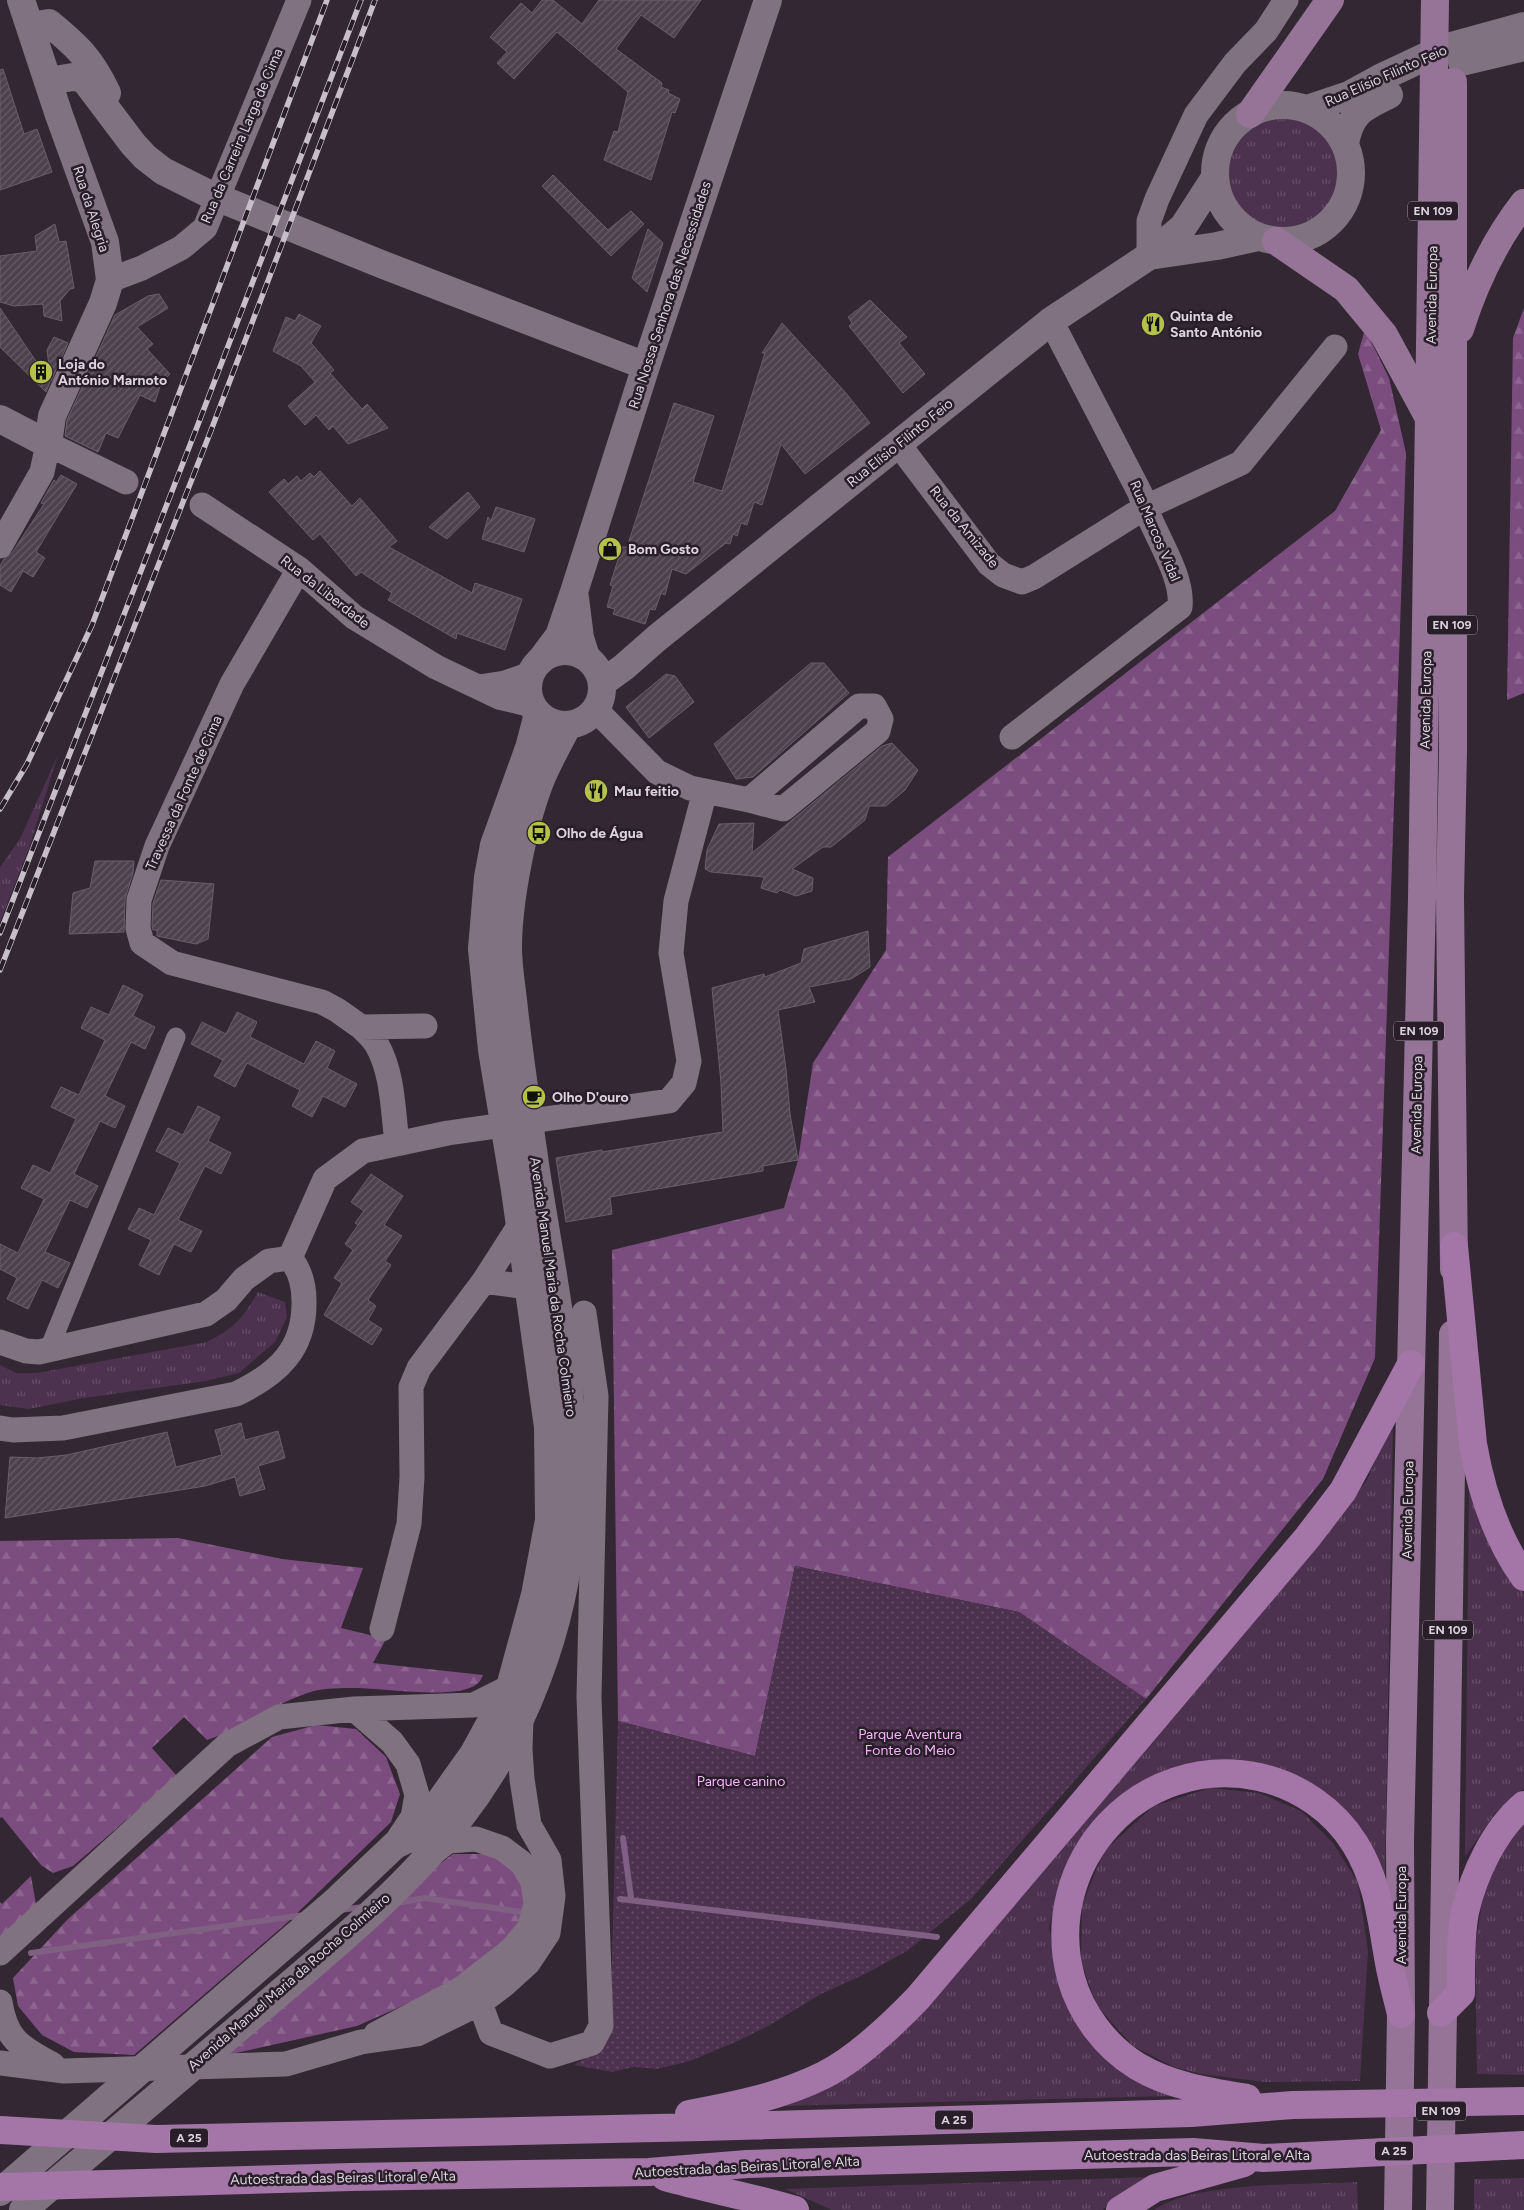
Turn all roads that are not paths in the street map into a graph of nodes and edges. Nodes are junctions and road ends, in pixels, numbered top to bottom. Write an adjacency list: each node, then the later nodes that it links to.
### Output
1 (21, 0): 8 (main road, Rua da Alegria)
2 (299, 0): 21 (street, Rua da Carreira Larga de Cima)
3 (768, 0): 25 (main road, Rua Nossa Senhora das Necessidades)
4 (1286, 0): 20 (street)
5 (1330, 0): 14 (main road)
6 (1435, 0): 27 (main road, Avenida Europa / EN 109)
7 (1454, 0): 24 (main road, Avenida Europa / EN 109)
8 (30, 26): 11 (main road, Rua da Alegria); 15 (main road)
9 (1524, 26): 12 (main road, Rua Elísio Filinto Feio)
10 (1524, 47): 12 (main road, Rua Elísio Filinto Feio)
11 (48, 81): 15 (main road); 21 (main road, Rua da Alegria)
12 (1380, 89): 13 (main road, Rua Elísio Filinto Feio); 16 (main road, Rua Elísio Filinto Feio)
13 (1307, 109): 14 (main road); 16 (main road)
14 (1250, 114): 17 (main road)
15 (124, 131): 25 (main road)
16 (1345, 144): 19 (main road)
17 (1214, 179): 19 (main road); 20 (main road, Rua Elísio Filinto Feio)
18 (1524, 203): 24 (main road)
19 (1267, 239): 20 (main road); 27 (main road)
20 (1148, 256): 22 (main road, Rua Elísio Filinto Feio)
21 (110, 280): 28 (main road, Rua da Alegria)
22 (1051, 321): 29 (main road, Rua Elísio Filinto Feio); 32 (street, Rua Marcos Vidal)
23 (1335, 347): 32 (street)
24 (1452, 354): 51 (main road, Avenida Europa / EN 109)
25 (646, 366): 35 (main road, Rua Nossa Senhora das Necessidades)
26 (0, 419): 28 (main road)
27 (1430, 421): 58 (main road, Avenida Europa / EN 109)
28 (48, 444): 30 (street); 33 (street)
29 (899, 445): 32 (street, Rua da Amizade); 37 (main road, Rua Elísio Filinto Feio)
30 (126, 482)
31 (202, 505): 34 (street, Rua da Liberdade)
32 (1144, 508): 42 (street, Rua Marcos Vidal)
33 (0, 546)
34 (299, 569): 38 (street, Rua da Liberdade); 46 (street, Travessa da Fonte de Cima)
35 (574, 592): 36 (main road, Rua Nossa Senhora das Necessidades); 37 (main road, Rua Nossa Senhora das Necessidades)
36 (536, 667): 37 (main road); 38 (street); 39 (main road)
37 (592, 667): 40 (main road)
38 (478, 687): 39 (street, Rua da Liberdade)
39 (535, 709): 41 (main road); 48 (main road, Avenida Manuel Maria da Rocha Colmieiro)
40 (596, 709): 41 (main road); 43 (street)
41 (568, 725): 48 (main road, Avenida Manuel Maria da Rocha Colmieiro)
42 (1012, 738)
43 (705, 791): 44 (street); 48 (street)
44 (749, 800): 44 (street)
45 (425, 1026): 46 (street)
46 (361, 1027): 49 (street, Travessa da Fonte de Cima)
47 (176, 1037): 57 (street)
48 (527, 1122): 49 (street); 50 (main road, Avenida Manuel Maria da Rocha Colmieiro); 64 (main road, Avenida Manuel Maria da Rocha Colmieiro)
49 (397, 1143): 52 (street)
50 (518, 1228): 53 (street); 54 (main road, Avenida Manuel Maria da Rocha Colmieiro)
51 (1454, 1246): 60 (highway); 72 (main road, Avenida Europa / EN 109)
52 (290, 1258): 57 (street); 59 (street)
53 (484, 1281): 54 (street); 61 (street)
54 (528, 1287): 62 (main road, Avenida Manuel Maria da Rocha Colmieiro)
55 (584, 1313): 71 (street)
56 (0, 1342): 57 (street)
57 (50, 1349)
58 (1411, 1364): 73 (main road, Avenida Europa / EN 109); 79 (highway)
59 (0, 1428)
60 (1524, 1577)
61 (382, 1629)
62 (510, 1687): 63 (street); 66 (main road, Avenida Manuel Maria da Rocha Colmieiro)
63 (354, 1709): 66 (street); 68 (street)
64 (521, 1719): 67 (main road, Avenida Manuel Maria da Rocha Colmieiro); 71 (street)
65 (1524, 1805): 72 (highway)
66 (395, 1845): 85 (main road, Avenida Manuel Maria da Rocha Colmieiro)
67 (421, 1863): 74 (street); 86 (main road, Avenida Manuel Maria da Rocha Colmieiro)
68 (4, 1950): 69 (street)
69 (0, 1971)
70 (0, 2002): 76 (street)
71 (480, 2003): 74 (street)
72 (1442, 2013): 90 (main road, Avenida Europa / EN 109)
73 (1401, 2014): 78 (highway); 89 (main road, Avenida Europa / EN 109)
74 (361, 2042): 76 (street)
75 (0, 2063): 76 (street)
76 (64, 2071)
77 (1524, 2101): 78 (highway, A 25)
78 (1293, 2105): 79 (highway, A 25)
79 (613, 2128): 80 (highway, A 25)
80 (0, 2130)
81 (1524, 2145): 82 (highway, Autoestrada das Beiras Litoral e Alta / A 25)
82 (1264, 2158): 83 (highway, Autoestrada das Beiras Litoral e Alta / A 25); 88 (highway)
83 (649, 2172): 84 (highway, Autoestrada das Beiras Litoral e Alta / A 25); 87 (highway)
84 (0, 2187)
85 (0, 2192)
86 (24, 2210)
87 (795, 2210)
88 (1120, 2210)
89 (1398, 2210)
90 (1440, 2210)

